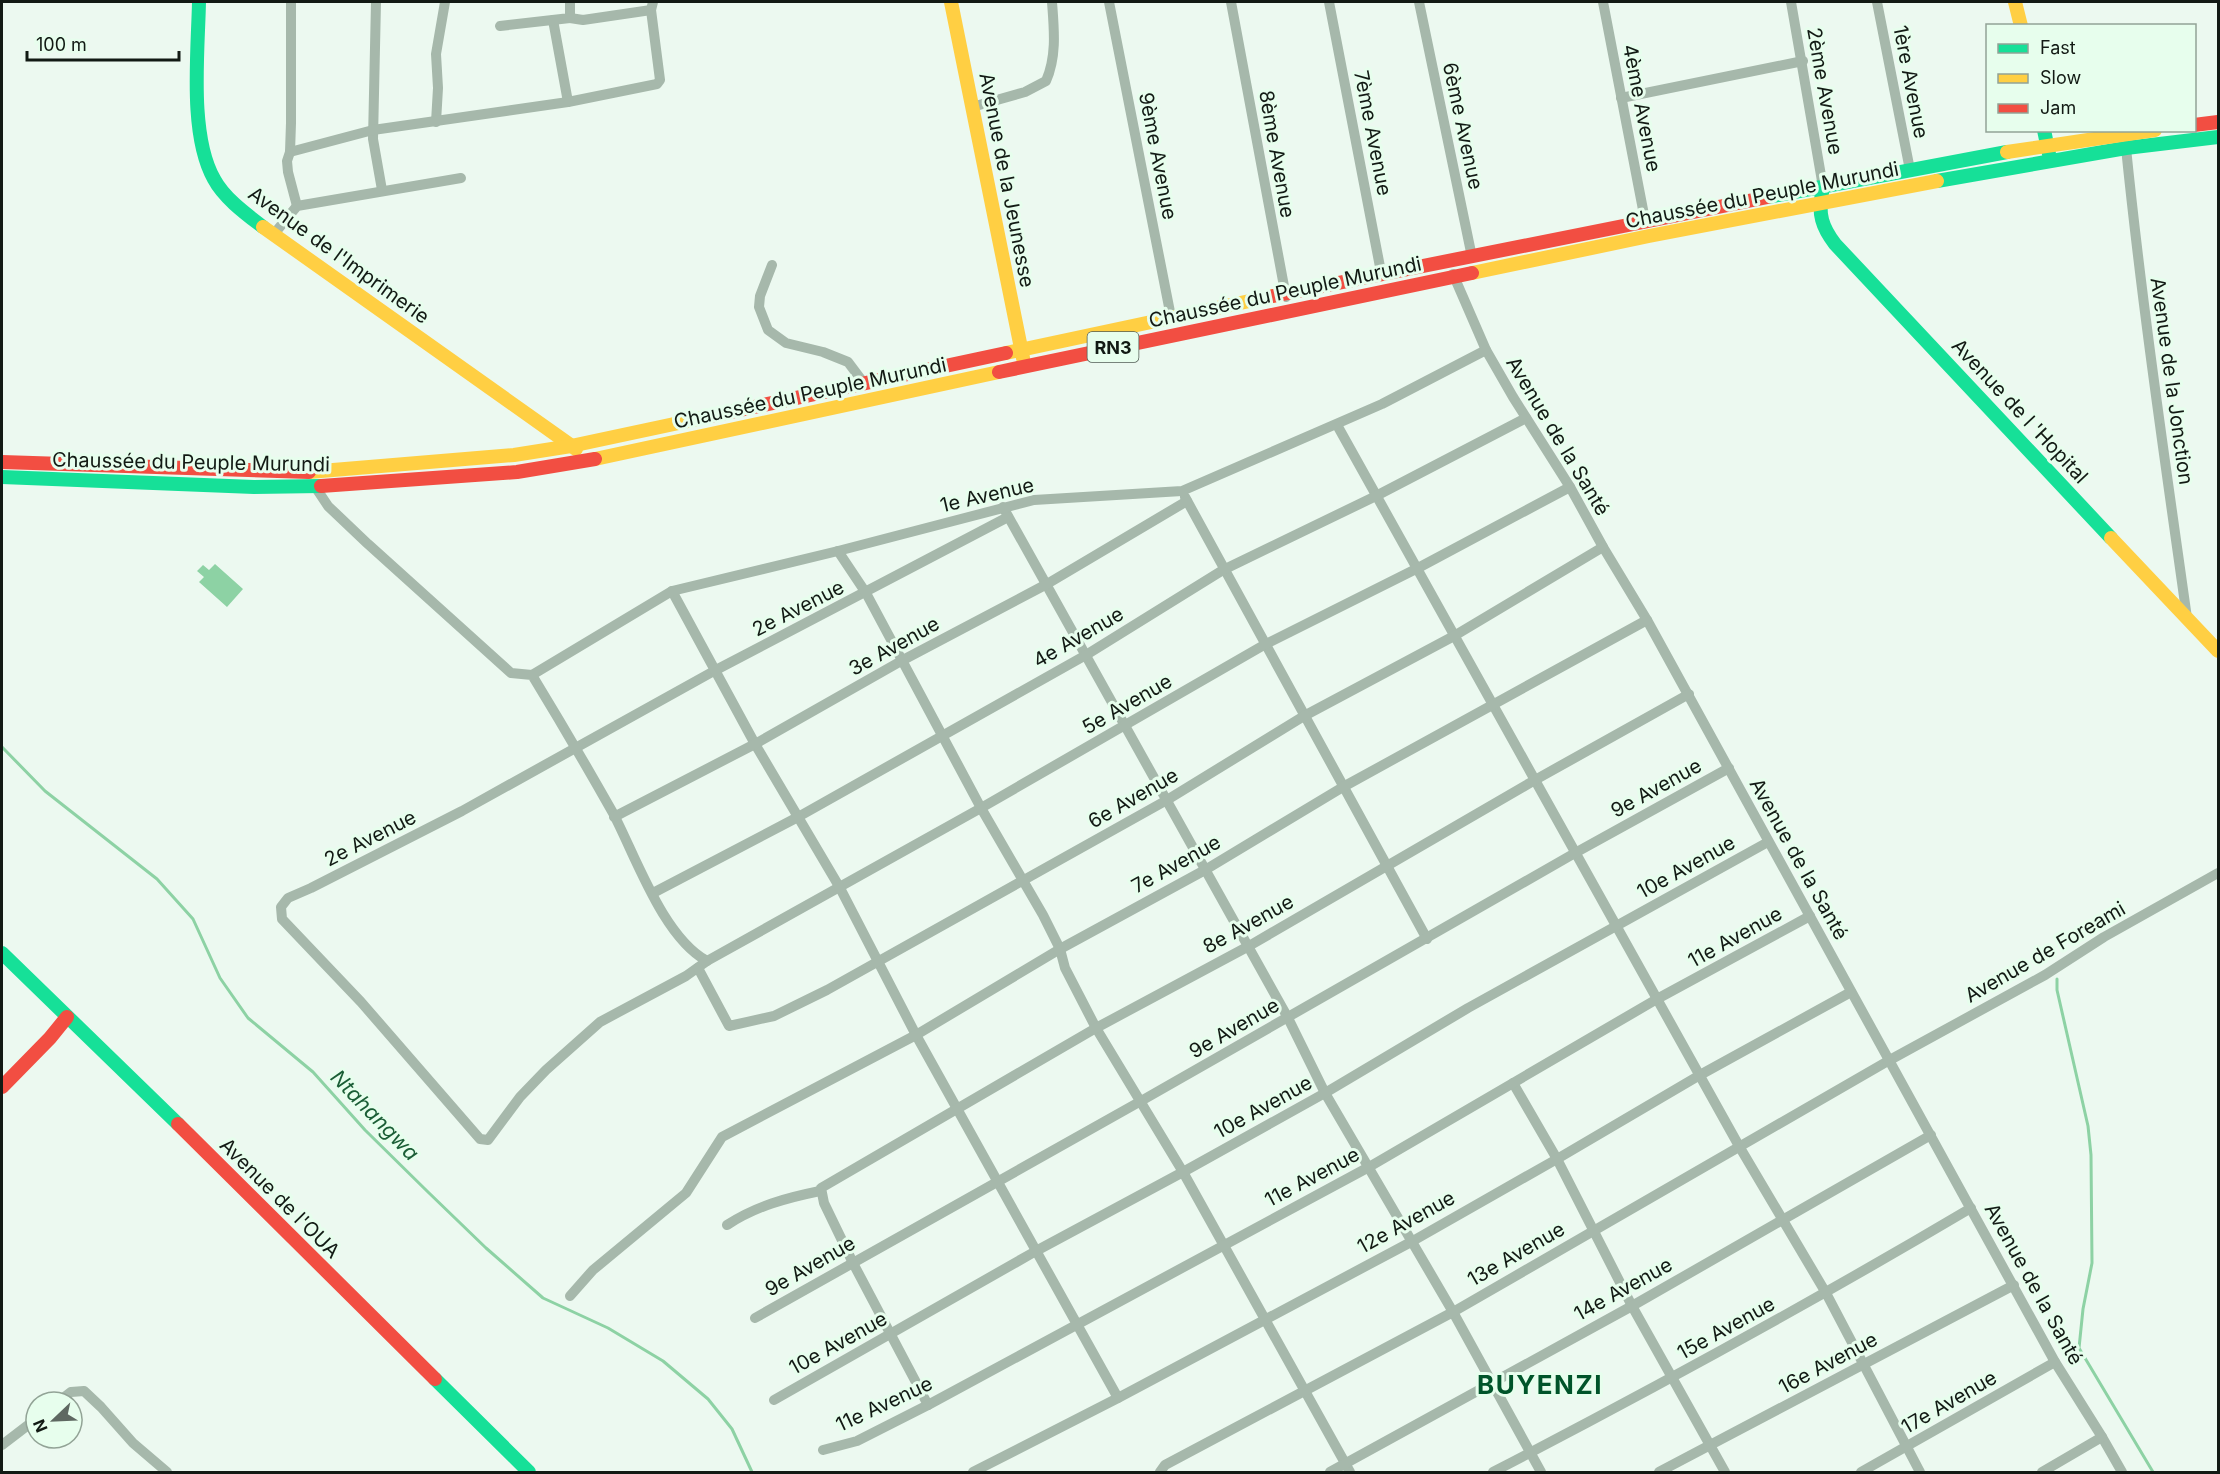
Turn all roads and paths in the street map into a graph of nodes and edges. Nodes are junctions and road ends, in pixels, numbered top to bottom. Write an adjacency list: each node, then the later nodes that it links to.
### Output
1 (199, 2): 43 (main road, Avenue de l'Imprimerie)
2 (291, 2): 34 (street)
3 (376, 2): 28 (street)
4 (445, 2): 25 (street)
5 (570, 2): 17 (street)
6 (951, 2): 24 (main road, Avenue de la Jeunesse)
7 (1052, 2): 24 (street)
8 (1109, 2): 51 (street, 9ème Avenue)
9 (1231, 2): 49 (street, 8ème Avenue)
10 (1329, 2): 47 (street, 7ème Avenue)
11 (1419, 2): 44 (street, 6ème Avenue)
12 (1603, 2): 22 (street, 4ème Avenue)
13 (1791, 2): 21 (street, 2ème Avenue)
14 (1877, 2): 36 (street, 1ère Avenue)
15 (2015, 2): 19 (main road)
16 (652, 6): 17 (street); 23 (street)
17 (570, 18): 18 (street)
18 (553, 20): 20 (street); 23 (street)
19 (2020, 24)
20 (500, 26)
21 (1803, 61): 22 (street); 38 (street, 2ème Avenue)
22 (1621, 98): 42 (street, 4ème Avenue)
23 (567, 102): 25 (street)
24 (972, 107): 52 (main road, Avenue de la Jeunesse)
25 (435, 122): 28 (street)
26 (2218, 122): 27 (main road)
27 (2196, 125)
28 (373, 130): 34 (street); 39 (street)
29 (2044, 132): 32 (main road)
30 (2141, 132): 32 (main road, Chaussée du Peuple Murundi / RN3)
31 (2218, 137): 33 (main road, Chaussée du Peuple Murundi / RN3)
32 (2047, 145): 35 (main road); 36 (main road, Chaussée du Peuple Murundi / RN3)
33 (2126, 148): 35 (main road, Chaussée du Peuple Murundi / RN3); 76 (street, Avenue de la Jonction)
34 (290, 152): 41 (street)
35 (2050, 160): 40 (main road, Chaussée du Peuple Murundi / RN3)
36 (1910, 170): 38 (main road, Chaussée du Peuple Murundi / RN3)
37 (461, 178): 39 (street)
38 (1823, 187): 40 (main road, Avenue de l 'Hopital); 42 (main road, Chaussée du Peuple Murundi / RN3)
39 (382, 190): 41 (street)
40 (1820, 203): 48 (main road, Chaussée du Peuple Murundi / RN3); 76 (main road, Avenue de l 'Hopital)
41 (297, 206): 43 (street)
42 (1645, 220): 44 (main road, Chaussée du Peuple Murundi / RN3)
43 (274, 234): 58 (main road, Avenue de l'Imprimerie)
44 (1472, 257): 45 (main road, Chaussée du Peuple Murundi / RN3)
45 (1449, 261): 47 (main road, Chaussée du Peuple Murundi / RN3); 48 (street, Avenue de la Santé)
46 (772, 265): 55 (street)
47 (1381, 272): 49 (main road, Chaussée du Peuple Murundi / RN3)
48 (1454, 277): 50 (main road, Chaussée du Peuple Murundi / RN3); 53 (street, Avenue de la Santé)
49 (1285, 292): 50 (street, 8ème Avenue); 51 (main road, Chaussée du Peuple Murundi / RN3)
50 (1288, 312): 54 (main road, Chaussée du Peuple Murundi / RN3)
51 (1171, 317): 52 (main road, Chaussée du Peuple Murundi / RN3)
52 (1021, 348): 54 (main road, Avenue de la Jeunesse); 55 (main road, Chaussée du Peuple Murundi / RN3)
53 (1486, 350): 56 (street, Avenue de la Santé); 57 (street, 1e Avenue)
54 (1025, 366): 59 (main road, Chaussée du Peuple Murundi / RN3)
55 (863, 382): 58 (main road, Chaussée du Peuple Murundi / RN3)
56 (1526, 418): 64 (street, Avenue de la Santé); 66 (street, 4e Avenue)
57 (1337, 425): 65 (street, 1e Avenue); 66 (street)
58 (571, 446): 59 (main road, Avenue de l'Imprimerie); 61 (main road, Chaussée du Peuple Murundi / RN3)
59 (595, 459): 63 (main road, Chaussée du Peuple Murundi / RN3)
60 (2, 462): 61 (main road, Chaussée du Peuple Murundi / RN3)
61 (312, 472): 63 (street)
62 (2, 477): 63 (main road, Chaussée du Peuple Murundi / RN3)
63 (314, 487): 84 (street)
64 (1569, 487): 69 (street, Avenue de la Santé); 71 (street, 5e Avenue)
65 (1182, 490): 67 (street); 68 (street, 1e Avenue)
66 (1376, 496): 71 (street); 72 (street, 4e Avenue)
67 (1187, 501): 72 (street); 73 (street, 3e Avenue)
68 (1006, 512): 70 (street, 1e Avenue); 73 (street); 75 (street, 2e Avenue)
69 (1603, 547): 77 (street, Avenue de la Santé); 78 (street, 6e Avenue)
70 (838, 551): 74 (street, 1e Avenue); 75 (street)
71 (1419, 568): 78 (street); 79 (street, 5e Avenue)
72 (1223, 570): 79 (street); 81 (street, 4e Avenue)
73 (1047, 584): 81 (street); 82 (street, 3e Avenue)
74 (672, 591): 83 (street); 84 (street, 1e Avenue)
75 (866, 593): 82 (street); 83 (street, 2e Avenue)
76 (2187, 618): 80 (main road, Avenue de l 'Hopital)
77 (1647, 620): 85 (street, Avenue de la Santé); 86 (street, 7e Avenue)
78 (1454, 636): 86 (street); 87 (street, 6e Avenue)
79 (1264, 645): 87 (street); 88 (street, 5e Avenue)
80 (2218, 651)
81 (1086, 655): 88 (street); 89 (street, 4e Avenue)
82 (903, 660): 89 (street); 90 (street, 3e Avenue)
83 (714, 671): 90 (street); 91 (street, 2e Avenue)
84 (532, 675): 91 (street)
85 (1689, 694): 92 (street, Avenue de la Santé); 93 (street, 8e Avenue)
86 (1492, 705): 93 (street); 94 (street, 7e Avenue)
87 (1304, 716): 94 (street); 95 (street, 6e Avenue)
88 (1126, 725): 95 (street); 96 (street, 5e Avenue)
89 (943, 734): 96 (street); 98 (street, 4e Avenue)
90 (755, 744): 97 (street, 3e Avenue); 98 (street)
91 (576, 748): 97 (street); 114 (street, 2e Avenue)
92 (1729, 768): 99 (street, Avenue de la Santé); 100 (street, 9e Avenue)
93 (1535, 780): 100 (street); 101 (street, 8e Avenue)
94 (1343, 788): 101 (street); 102 (street, 7e Avenue)
95 (1167, 800): 102 (street); 104 (street, 6e Avenue)
96 (981, 808): 104 (street); 105 (street, 5e Avenue)
97 (614, 816): 106 (street)
98 (798, 817): 105 (street); 106 (street, 4e Avenue)
99 (1768, 842): 107 (street, Avenue de la Santé); 108 (street, 10e Avenue)
100 (1575, 853): 108 (street); 109 (street, 9e Avenue)
101 (1386, 865): 109 (street); 110 (street, 8e Avenue)
102 (1206, 870): 110 (street); 111 (street, 7e Avenue)
103 (2218, 873): 121 (street, Avenue de Foreami)
104 (1024, 880): 111 (street); 113 (street, 6e Avenue)
105 (840, 888): 113 (street); 114 (street, 5e Avenue)
106 (653, 893): 114 (street)
107 (1809, 916): 115 (street, Avenue de la Santé); 116 (street, 11e Avenue)
108 (1616, 926): 116 (street); 125 (street, 10e Avenue)
109 (1427, 939): 118 (street, 9e Avenue)
110 (1249, 946): 118 (street); 119 (street, 8e Avenue)
111 (1060, 949): 119 (street); 120 (street, 7e Avenue)
112 (2, 953): 117 (main road, Avenue de l'OUA)
113 (878, 962): 114 (street, 6e Avenue); 120 (street)
114 (703, 965)
115 (1851, 992): 121 (street, Avenue de la Santé); 122 (street, 12e Avenue)
116 (1658, 999): 122 (street); 123 (street, 11e Avenue)
117 (67, 1017): 124 (main road); 170 (main road, Avenue de l'OUA)
118 (1288, 1018): 125 (street); 126 (street, 9e Avenue)
119 (1096, 1028): 126 (street); 127 (street, 8e Avenue)
120 (916, 1035): 127 (street); 145 (street, 7e Avenue)
121 (1888, 1061): 128 (street, Avenue de la Santé); 129 (street, 13e Avenue)
122 (1701, 1075): 129 (street); 130 (street, 12e Avenue)
123 (1513, 1083): 130 (street); 131 (street, 11e Avenue)
124 (2, 1087)
125 (1325, 1093): 131 (street); 132 (street, 10e Avenue)
126 (1141, 1101): 132 (street); 133 (street, 9e Avenue)
127 (956, 1108): 133 (street); 134 (street, 8e Avenue)
128 (1931, 1135): 135 (street, Avenue de la Santé); 136 (street, 14e Avenue)
129 (1739, 1146): 136 (street); 138 (street, 13e Avenue)
130 (1557, 1159): 138 (street); 139 (street, 12e Avenue)
131 (1369, 1167): 139 (street); 140 (street, 11e Avenue)
132 (1184, 1172): 140 (street); 141 (street, 10e Avenue)
133 (998, 1181): 141 (street); 142 (street, 9e Avenue)
134 (822, 1187): 137 (street, 8e Avenue); 142 (street)
135 (1971, 1208): 143 (street, Avenue de la Santé); 144 (street, 15e Avenue)
136 (1784, 1219): 144 (street); 146 (street, 14e Avenue)
137 (727, 1226)
138 (1593, 1230): 146 (street); 147 (street, 13e Avenue)
139 (1411, 1242): 147 (street); 149 (street, 12e Avenue)
140 (1223, 1246): 149 (street); 150 (street, 11e Avenue)
141 (1036, 1251): 150 (street); 151 (street, 10e Avenue)
142 (853, 1263): 148 (street, 9e Avenue); 151 (street)
143 (2014, 1285): 152 (street, Avenue de la Santé); 153 (street, 16e Avenue)
144 (1826, 1293): 153 (street); 154 (street, 15e Avenue)
145 (570, 1296)
146 (1632, 1306): 154 (street); 155 (street, 14e Avenue)
147 (1453, 1312): 155 (street); 157 (street, 13e Avenue)
148 (755, 1318)
149 (1263, 1319): 157 (street); 158 (street, 12e Avenue)
150 (1078, 1323): 158 (street); 160 (street, 11e Avenue)
151 (890, 1334): 159 (street, 10e Avenue); 160 (street)
152 (2055, 1362): 162 (street, Avenue de la Santé); 165 (street, 17e Avenue)
153 (1864, 1364): 164 (street, 16e Avenue); 165 (street)
154 (1673, 1378): 164 (street); 167 (street, 15e Avenue)
155 (1491, 1382): 167 (street); 168 (street, 14e Avenue)
156 (84, 1391): 169 (street)
157 (1305, 1392): 168 (street); 172 (street, 13e Avenue)
158 (1118, 1398): 171 (street, 12e Avenue)
159 (774, 1400)
160 (928, 1405): 166 (street, 11e Avenue)
161 (24, 1428): 163 (street)
162 (2103, 1437): 180 (street); 181 (street, Avenue de la Santé)
163 (2, 1445)
164 (1708, 1446): 176 (street, 16e Avenue); 177 (street)
165 (1907, 1446): 178 (street, 17e Avenue); 179 (street)
166 (823, 1450)
167 (1530, 1453): 174 (street, 15e Avenue); 175 (street)
168 (1347, 1469): 173 (street, 14e Avenue)
169 (167, 1473)
170 (529, 1473)
171 (973, 1473)
172 (1160, 1473)
173 (1330, 1473)
174 (1493, 1473)
175 (1540, 1473)
176 (1659, 1473)
177 (1725, 1473)
178 (1861, 1473)
179 (1920, 1473)
180 (2042, 1473)
181 (2122, 1473)

